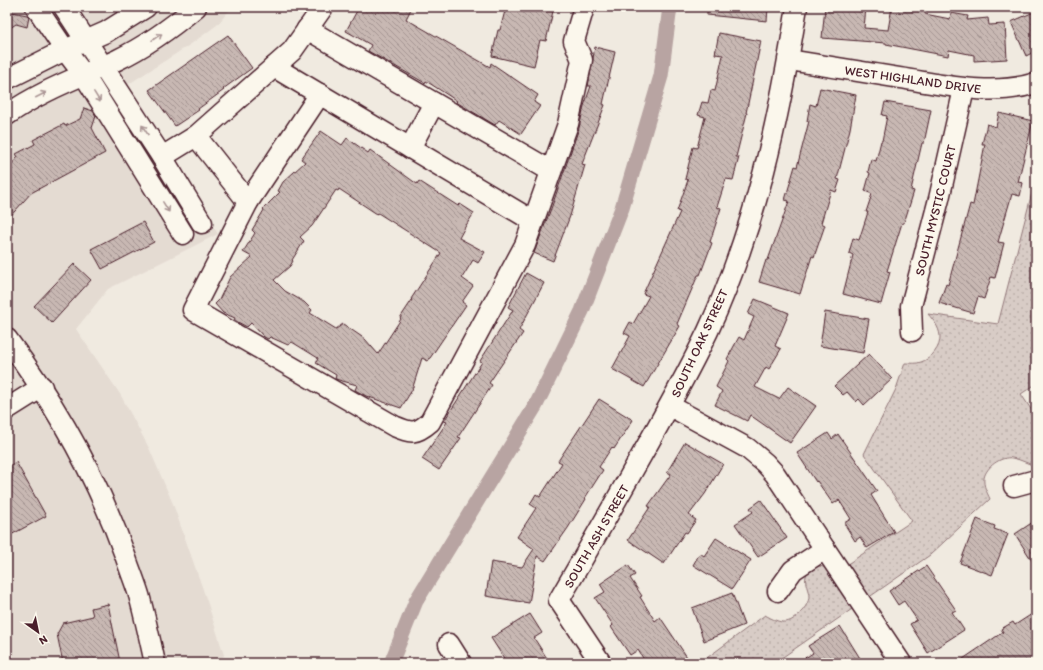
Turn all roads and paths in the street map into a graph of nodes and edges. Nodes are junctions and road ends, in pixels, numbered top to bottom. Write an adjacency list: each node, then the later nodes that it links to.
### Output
1 (36, 7): 10 (street)
2 (64, 7): 9 (street)
3 (146, 7): 9 (street)
4 (196, 7): 12 (street, one-way to 4)
5 (323, 7): 8 (street)
6 (584, 7): 24 (street)
7 (797, 7): 11 (street, SOUTH OAK STREET)
8 (307, 29): 13 (street); 19 (street)
9 (85, 40): 10 (street); 12 (street)
10 (65, 50): 14 (street); 15 (street)
11 (789, 60): 17 (street, WEST HIGHLAND DRIVE); 32 (street, SOUTH OAK STREET)
12 (103, 66): 14 (street); 23 (street, one-way to 12)
13 (274, 67): 18 (street); 21 (street)
14 (84, 75): 20 (street, one-way to 14); 28 (street, one-way to 28)
15 (7, 79)
16 (1036, 83): 17 (street, WEST HIGHLAND DRIVE)
17 (964, 89): 29 (street, SOUTH MYSTIC COURT)
18 (320, 94): 22 (street); 25 (street)
19 (434, 103): 22 (street); 24 (street)
20 (7, 115)
21 (196, 136): 23 (street); 25 (street)
22 (410, 148): 26 (street)
23 (162, 157): 27 (street)
24 (551, 171): 26 (street)
25 (248, 202): 26 (street)
26 (533, 221)
27 (202, 223)
28 (183, 234)
29 (912, 331)
30 (7, 339): 31 (street)
31 (42, 387): 33 (street); 39 (street)
32 (670, 406): 36 (street, SOUTH OAK STREET); 41 (street, SOUTH ASH STREET)
33 (7, 409)
34 (1036, 480): 35 (street)
35 (1014, 486)
36 (825, 548): 37 (street); 42 (street, SOUTH OAK STREET)
37 (778, 592)
38 (449, 644): 40 (street)
39 (155, 663)
40 (461, 663)
41 (601, 663)
42 (901, 663)

